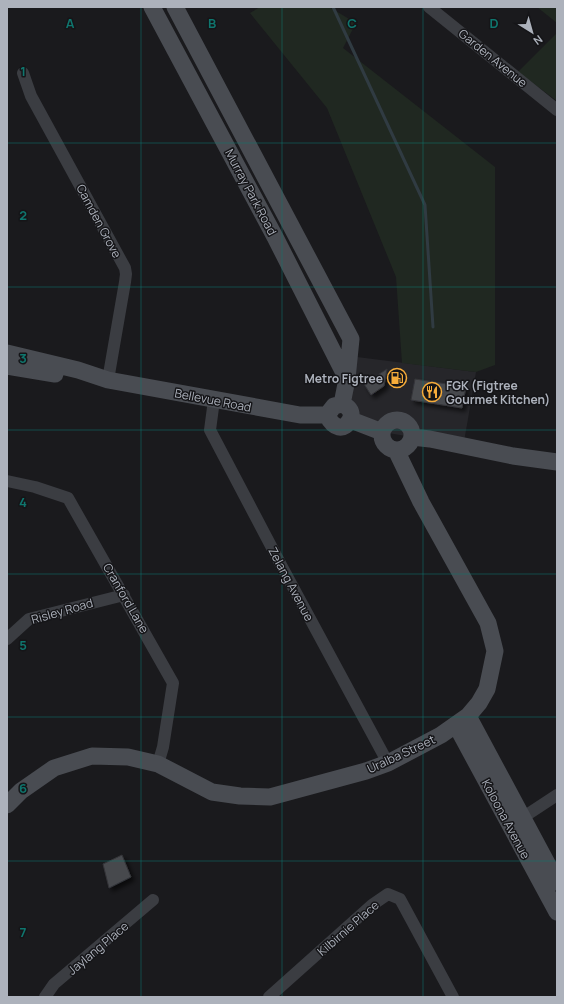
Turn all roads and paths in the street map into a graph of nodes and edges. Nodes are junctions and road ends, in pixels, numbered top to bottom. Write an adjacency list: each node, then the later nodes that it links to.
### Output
1 (152, 7): 7 (street, Murray Park Road)
2 (175, 7): 6 (street, Murray Park Road)
3 (429, 7): 5 (street, Garden Avenue)
4 (23, 74): 11 (street, Camden Grove)
5 (557, 110)
6 (293, 229): 7 (street); 10 (street, Murray Park Road)
7 (275, 238): 10 (street, Murray Park Road)
8 (7, 353): 11 (street, Bellevue Road)
9 (7, 366): 11 (street, Bellevue Road)
10 (347, 378): 13 (street, Murray Park Road)
11 (104, 379): 12 (street, Bellevue Road)
12 (214, 400): 14 (street, Bellevue Road); 24 (street, Zelang Avenue)
13 (342, 404): 14 (street); 15 (street)
14 (327, 415): 15 (street)
15 (351, 420): 16 (street)
16 (382, 432): 17 (street); 18 (street)
17 (412, 437): 18 (street); 19 (street)
18 (396, 450): 23 (street, Uralba Street)
19 (557, 462)
20 (7, 481): 21 (street, Cranford Lane)
21 (124, 595): 22 (street, Risley Road); 25 (street, Cranford Lane)
22 (7, 639)
23 (462, 721): 24 (street, Uralba Street); 28 (street, Koloona Avenue)
24 (388, 763): 25 (street, Uralba Street)
25 (158, 764): 27 (street, Uralba Street)
26 (557, 795): 28 (street)
27 (7, 805)
28 (516, 822): 29 (street, Koloona Avenue); 31 (street, Koloona Avenue)
29 (557, 882)
30 (154, 900): 32 (street, Jaylang Place)
31 (557, 912)
32 (45, 997)
33 (269, 997): 34 (street, Kilbirnie Place)
34 (453, 997)

